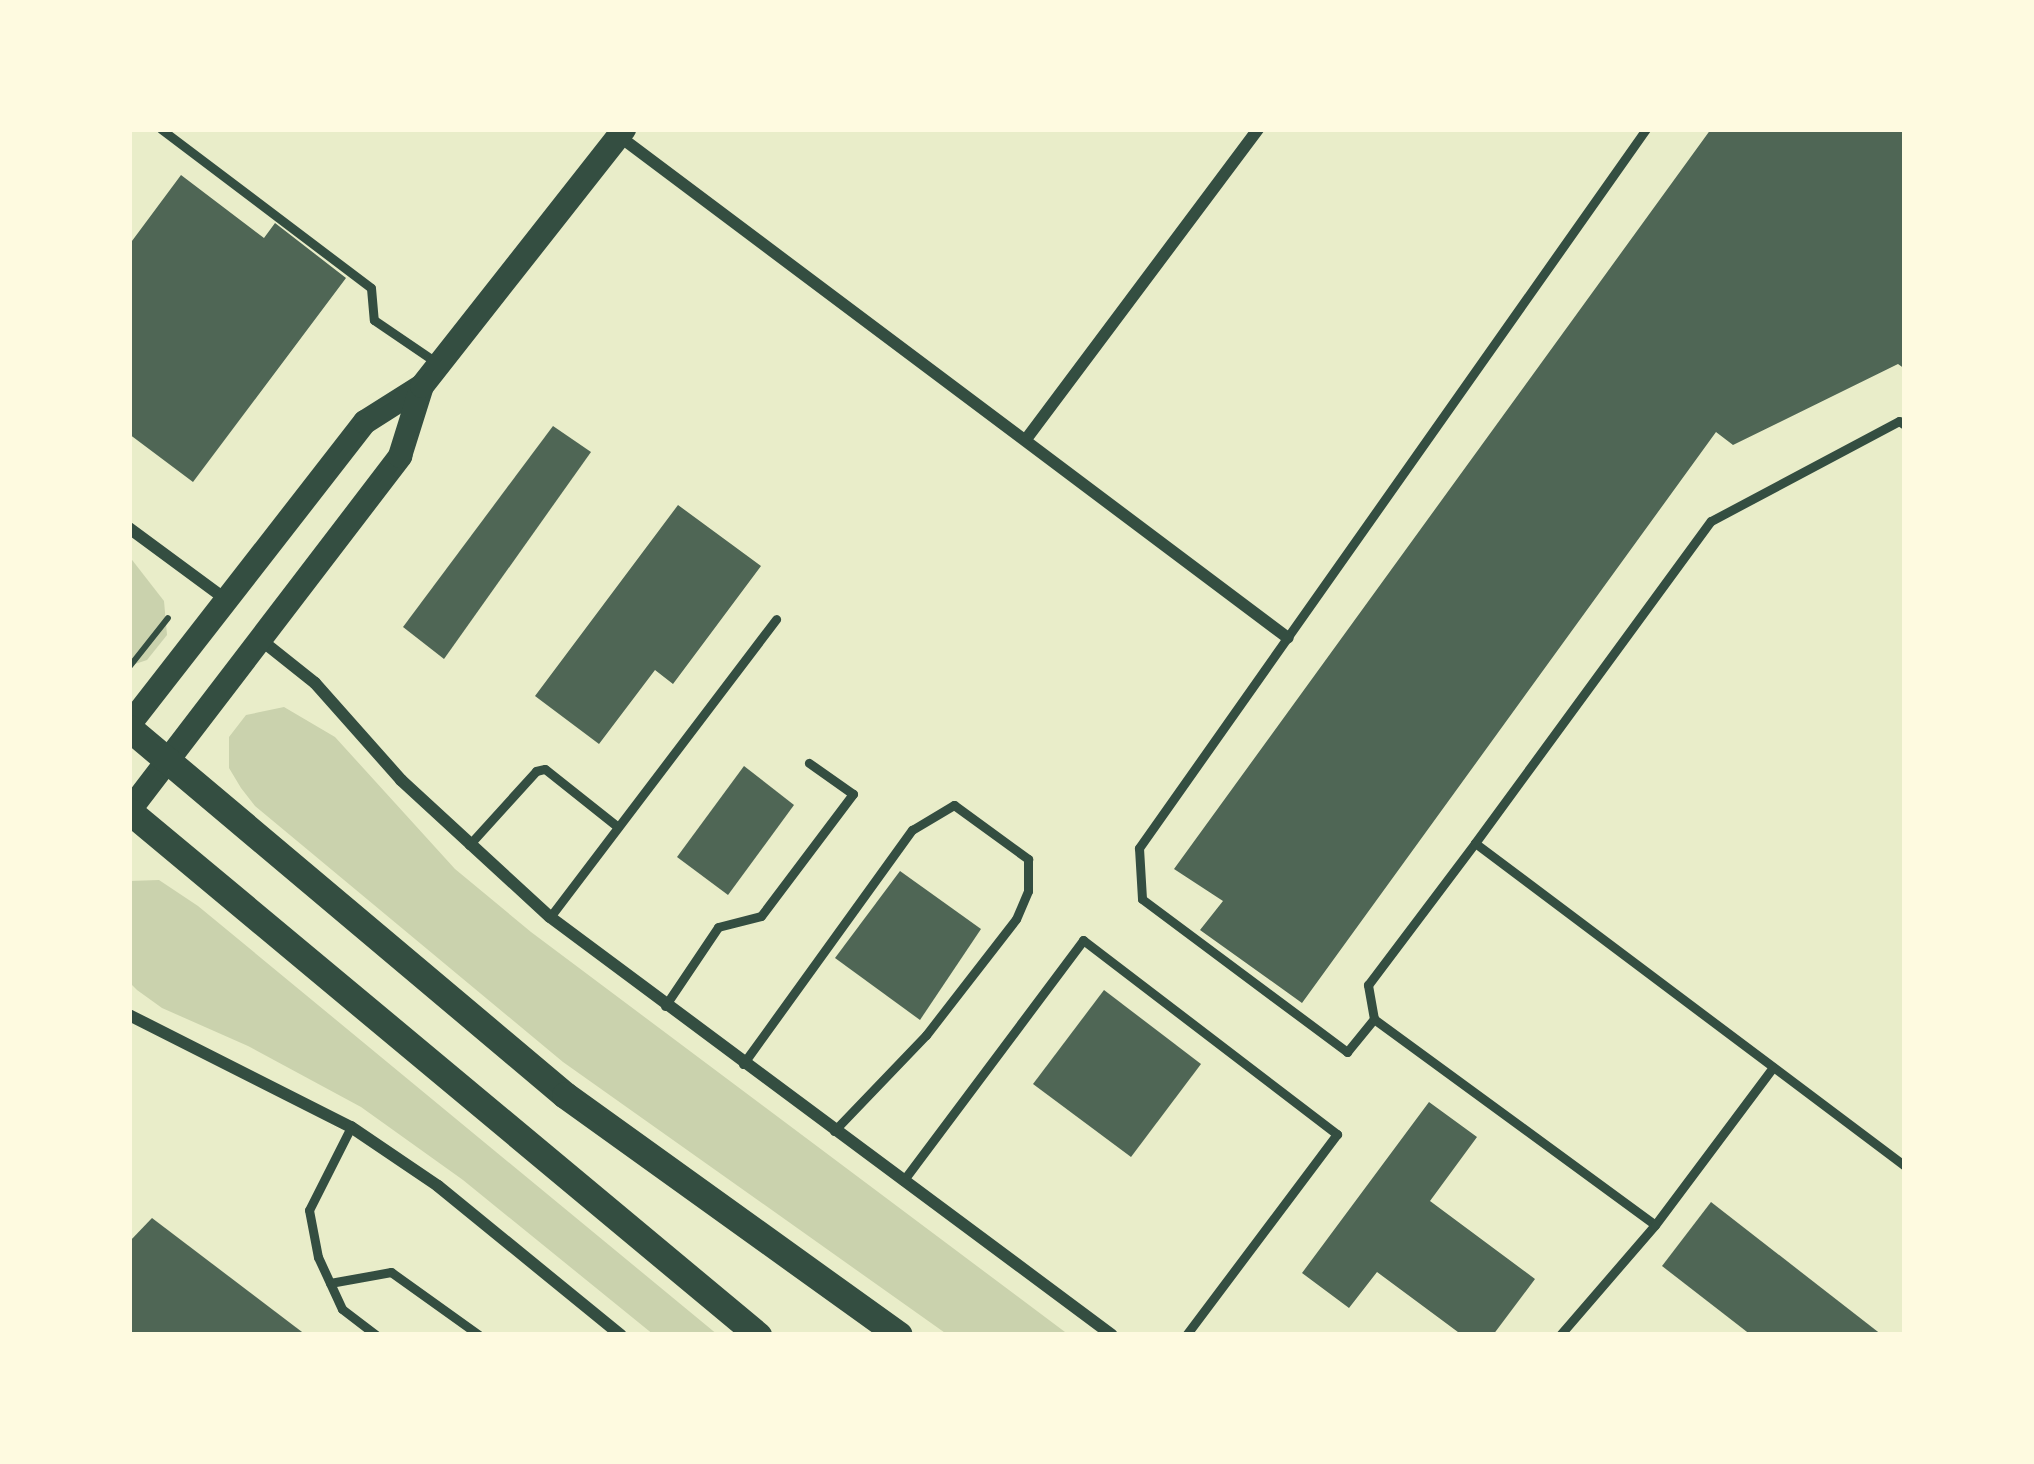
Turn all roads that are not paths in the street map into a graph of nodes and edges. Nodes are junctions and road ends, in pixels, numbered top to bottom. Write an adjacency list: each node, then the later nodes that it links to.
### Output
1 (161, 129): 5 (lane)
2 (1258, 129): 8 (street)
3 (1646, 129): 12 (lane)
4 (617, 131): 5 (main road); 8 (street)
5 (439, 364): 6 (main road)
6 (422, 386): 10 (main road); 13 (main road)
7 (1905, 425): 19 (lane)
8 (1027, 438): 12 (street)
9 (129, 528): 10 (street)
10 (228, 601): 14 (main road)
11 (776, 619): 18 (lane)
12 (1288, 638): 24 (lane)
13 (262, 640): 15 (main road); 20 (street)
14 (129, 727): 15 (main road)
15 (169, 761): 17 (main road); 37 (main road)
16 (809, 763): 22 (lane)
17 (129, 811): 36 (main road)
18 (618, 827): 20 (lane); 21 (lane)
19 (1475, 843): 24 (lane); 26 (lane)
20 (469, 845): 21 (street)
21 (550, 917): 22 (street)
22 (665, 1006): 25 (street)
23 (129, 1015): 27 (street)
24 (1374, 1018): 31 (lane)
25 (743, 1064): 28 (street); 28 (lane)
26 (1773, 1067): 29 (lane); 31 (lane)
27 (351, 1127): 32 (lane); 35 (street)
28 (834, 1131): 30 (street)
29 (1905, 1166)
30 (903, 1181): 38 (street); 39 (lane)
31 (1655, 1225): 40 (lane)
32 (330, 1283): 33 (lane); 34 (lane)
33 (376, 1335)
34 (478, 1335)
35 (621, 1335)
36 (758, 1335)
37 (899, 1335)
38 (1112, 1335)
39 (1186, 1335)
40 (1561, 1335)

